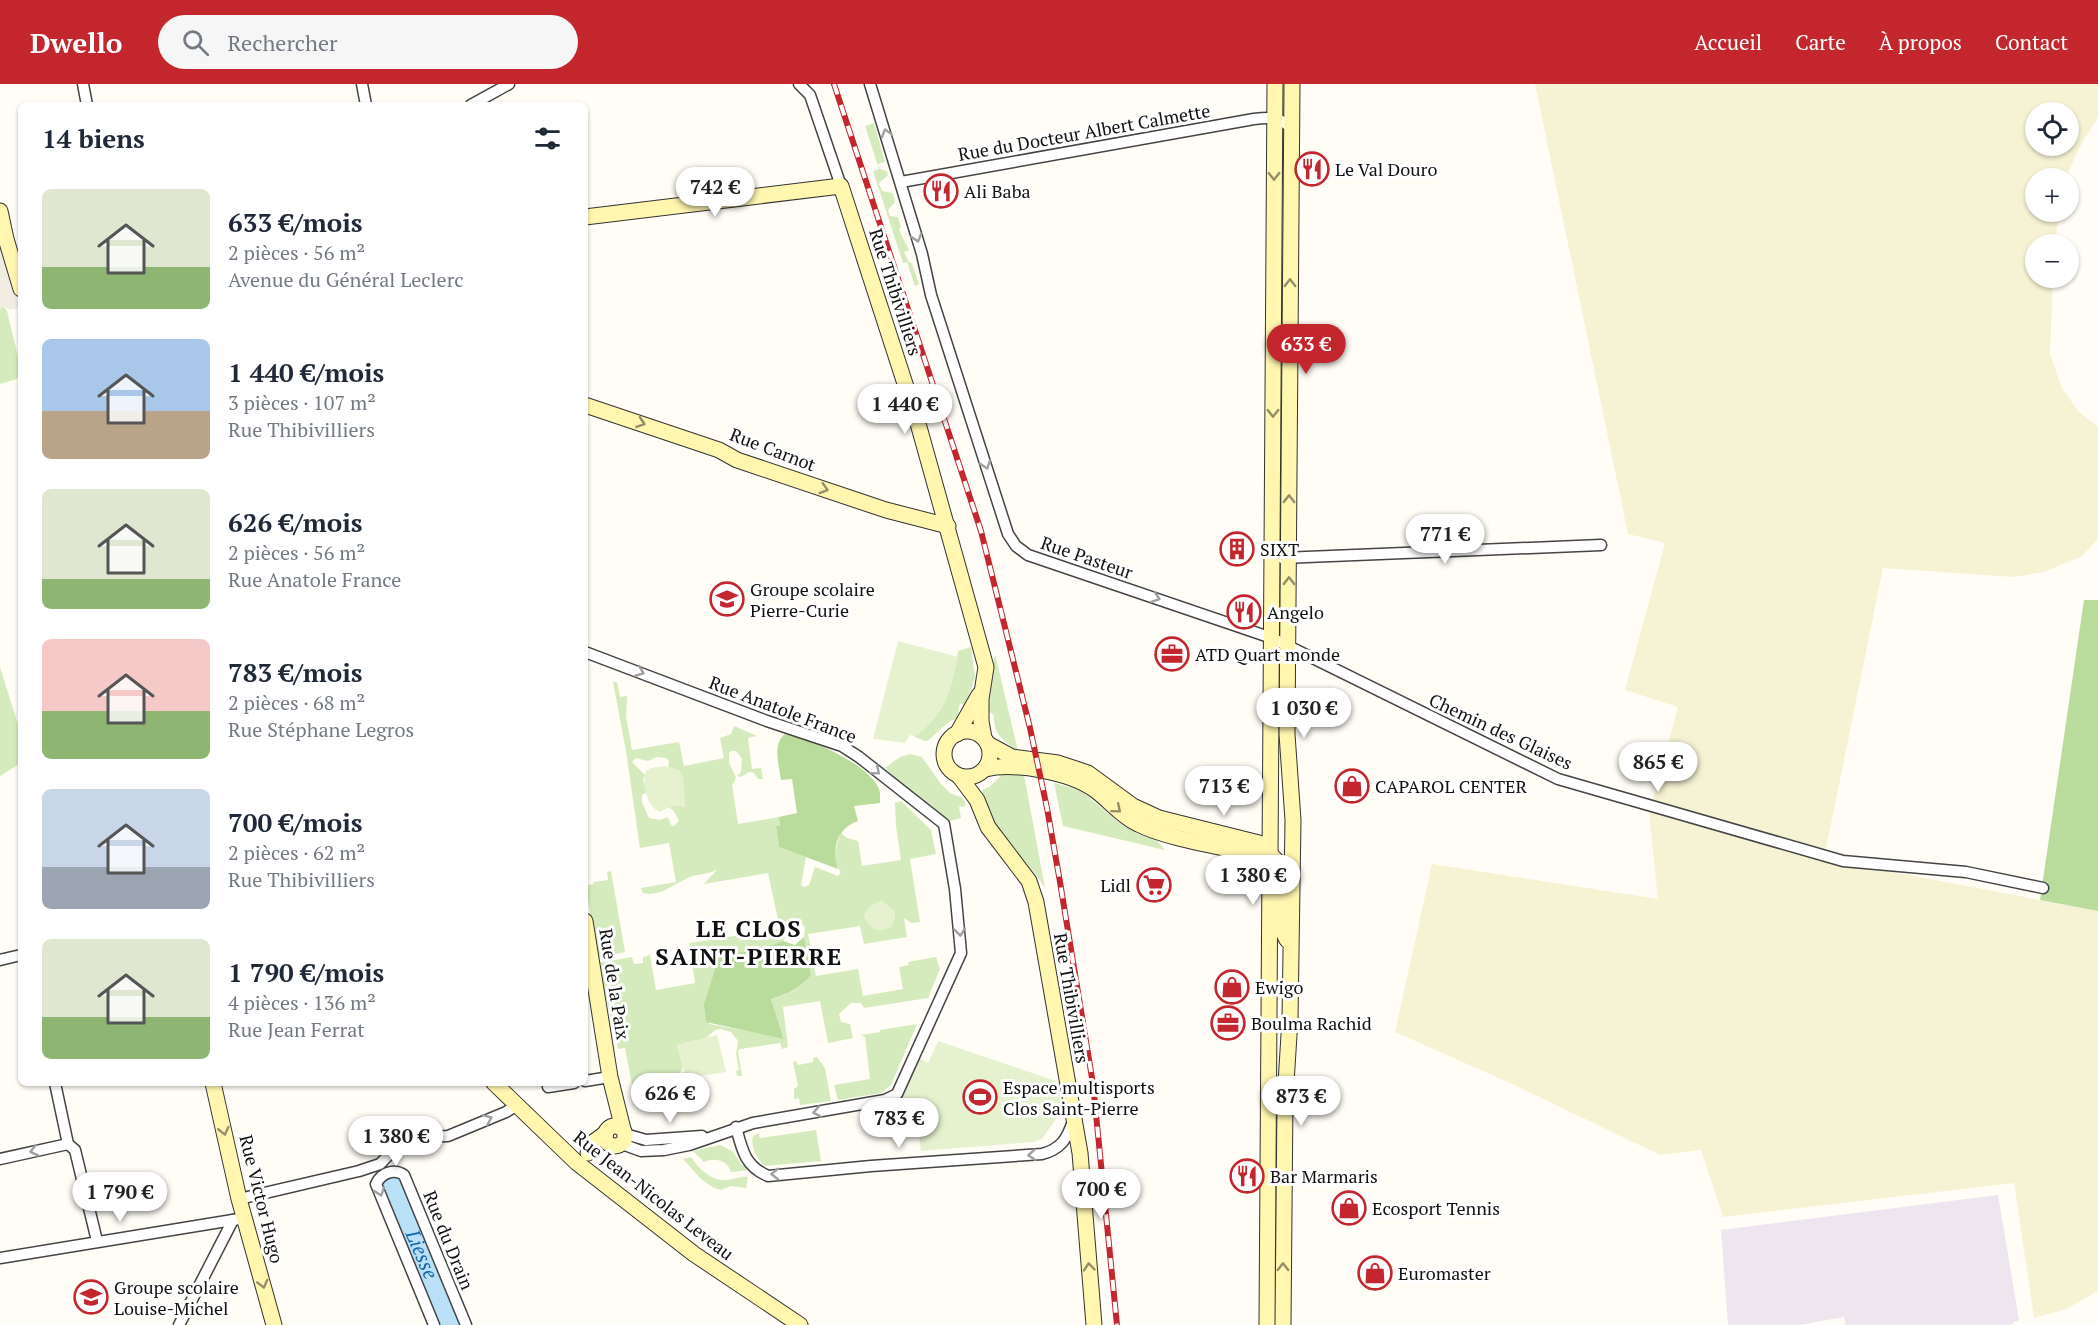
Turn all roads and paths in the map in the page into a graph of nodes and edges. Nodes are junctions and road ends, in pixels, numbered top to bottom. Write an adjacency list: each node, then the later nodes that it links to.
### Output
1 (84, 84): 8 (street)
2 (362, 84): 9 (street)
3 (509, 84): 10 (street)
4 (799, 84): 14 (street)
5 (870, 84): 13 (street, one-way to 5)
6 (1275, 84): 11 (street)
7 (1292, 84): 12 (street)
8 (87, 102)
9 (365, 102)
10 (476, 102)
11 (1274, 117): 12 (street); 13 (street, Rue du Docteur Albert Calmette); 21 (street, one-way to 21)
12 (1292, 129): 23 (street, one-way to 12)
13 (901, 182): 25 (street, Rue Pasteur, one-way to 25)
14 (841, 186): 16 (street); 20 (street, Rue Thibivilliers)
15 (0, 211): 17 (street)
16 (588, 217)
17 (9, 244): 18 (street)
18 (18, 278)
19 (588, 406): 20 (street, Rue Carnot, one-way to 20)
20 (948, 526): 28 (street, Rue Thibivilliers)
21 (1273, 540): 23 (street); 24 (street)
22 (1600, 545): 23 (street)
23 (1289, 557): 24 (street); 26 (street, one-way to 23)
24 (1273, 558): 25 (street)
25 (1272, 638): 26 (street, Chemin des Glaises); 35 (street)
26 (1288, 646): 34 (street); 36 (street, Chemin des Glaises)
27 (588, 653): 52 (street, Rue Anatole France, one-way to 52)
28 (983, 687): 29 (street, Rue Thibivilliers); 30 (street, Rue Thibivilliers)
29 (957, 734): 30 (street); 32 (street)
30 (986, 741): 31 (street); 35 (street)
31 (983, 770): 32 (street); 33 (street); 35 (street, one-way to 35)
32 (959, 776): 33 (street, Rue Thibivilliers)
33 (977, 800): 51 (street, Rue Thibivilliers)
34 (1292, 830): 35 (street); 38 (street)
35 (1270, 853): 38 (street); 41 (street)
36 (2043, 888)
37 (588, 939): 44 (street, Rue de la Paix)
38 (1291, 952): 42 (street)
39 (18, 956): 40 (street)
40 (0, 960)
41 (1269, 960): 42 (street); 59 (street)
42 (1289, 1034): 60 (street)
43 (588, 1081): 44 (street)
44 (612, 1083): 53 (street, Rue de la Paix)
45 (56, 1086): 55 (street)
46 (214, 1086): 61 (street, Rue Victor Hugo, one-way to 61)
47 (497, 1086): 50 (street, Rue Jean-Nicolas Leveau)
48 (554, 1086): 49 (street)
49 (548, 1087)
50 (517, 1105): 57 (street, Rue Jean-Nicolas Leveau); 61 (street, one-way to 50)
51 (1073, 1121): 54 (street); 56 (street, Rue Thibivilliers)
52 (736, 1127): 53 (street, Rue Anatole France); 54 (street, one-way to 52)
53 (615, 1135): 57 (street)
54 (1066, 1138): 56 (street)
55 (68, 1144): 58 (street, one-way to 58); 63 (street)
56 (1080, 1153): 70 (street, Rue Thibivilliers, one-way to 56)
57 (582, 1157): 69 (street, Rue Jean-Nicolas Leveau)
58 (0, 1159)
59 (1268, 1174): 60 (street); 71 (street)
60 (1284, 1175): 72 (street, one-way to 60)
61 (239, 1199): 62 (street, Rue Victor Hugo)
62 (239, 1219): 63 (street); 65 (street); 66 (street, Rue Victor Hugo, one-way to 66)
63 (97, 1241): 64 (street)
64 (0, 1258)
65 (179, 1325)
66 (274, 1325)
67 (434, 1325): 68 (street, Rue du Drain, one-way to 67)
68 (466, 1325)
69 (800, 1325)
70 (1094, 1325)
71 (1267, 1325)
72 (1283, 1325)

